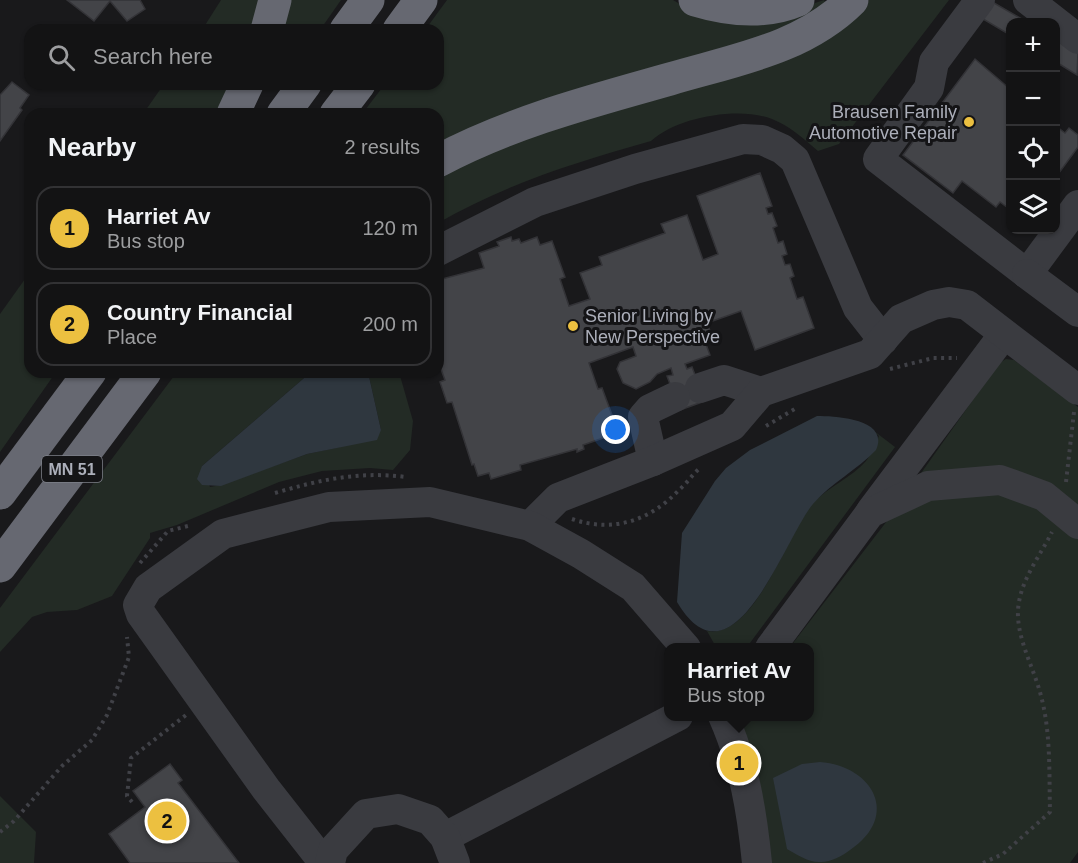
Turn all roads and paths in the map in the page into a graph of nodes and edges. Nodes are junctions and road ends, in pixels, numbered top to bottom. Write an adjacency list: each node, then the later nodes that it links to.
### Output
1 (275, 0): 10 (highway)
2 (368, 0): 11 (highway)
3 (421, 0): 12 (highway)
4 (695, 0): 5 (highway)
5 (798, 0)
6 (852, 0): 20 (highway)
7 (980, 0): 23 (lane)
8 (1028, 0): 9 (lane); 13 (lane)
9 (1041, 0)
10 (269, 24)
11 (350, 24)
12 (403, 24)
13 (1078, 39)
14 (244, 90): 17 (highway)
15 (301, 90): 18 (highway)
16 (354, 90): 19 (highway)
17 (236, 108)
18 (287, 108)
19 (341, 108)
20 (444, 158)
21 (1078, 205): 23 (lane)
22 (444, 248): 26 (lane)
23 (1027, 274): 24 (lane)
24 (1078, 312)
25 (1005, 334): 26 (lane); 27 (lane); 31 (lane)
26 (883, 340): 32 (lane)
27 (985, 357): 28 (path); 41 (lane)
28 (881, 372)
29 (86, 378): 39 (highway, MN 51)
30 (141, 378): 45 (highway, MN 51)
31 (1078, 390)
32 (761, 392): 36 (lane); 36 (lane)
33 (807, 402): 35 (path)
34 (1078, 404): 42 (path)
35 (759, 430)
36 (653, 461): 43 (lane)
37 (703, 465): 43 (path)
38 (412, 477): 40 (path)
39 (0, 493)
40 (268, 495)
41 (870, 513): 42 (lane); 49 (lane)
42 (1070, 517): 59 (path)
43 (538, 518): 48 (lane); 50 (lane)
44 (197, 523): 46 (path)
45 (0, 566)
46 (137, 566)
47 (126, 630): 54 (path)
48 (682, 643)
49 (774, 643)
50 (202, 702): 53 (path); 56 (lane)
51 (671, 721): 55 (lane)
52 (725, 721): 58 (lane)
53 (132, 802)
54 (0, 832)
55 (450, 850): 57 (lane)
56 (324, 863)
57 (330, 863)
58 (757, 863)
59 (983, 863)

